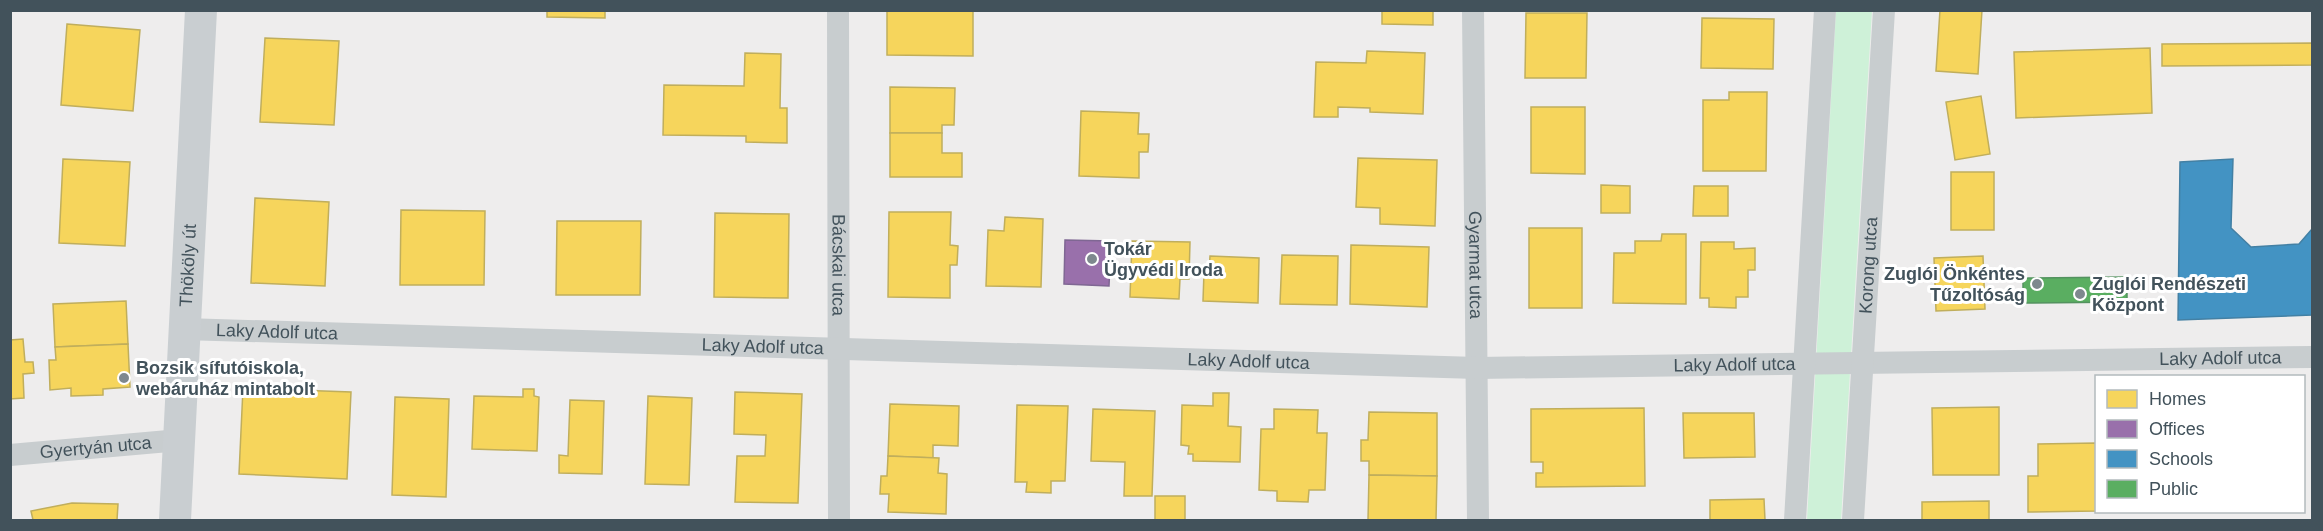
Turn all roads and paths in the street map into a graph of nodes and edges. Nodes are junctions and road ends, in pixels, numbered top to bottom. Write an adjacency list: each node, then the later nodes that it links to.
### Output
1 (201, 10): 6 (main road, Thököly út)
2 (838, 10): 7 (street, Bácskai utca)
3 (1473, 10): 11 (street, Gyarmat utca)
4 (1825, 10): 10 (street)
5 (1884, 10): 9 (street, Korong utca)
6 (184, 328): 7 (street, Laky Adolf utca); 12 (main road, Thököly út)
7 (839, 349): 11 (street, Laky Adolf utca); 15 (street, Bácskai utca)
8 (2313, 357): 9 (street, Laky Adolf utca)
9 (1863, 362): 10 (street, Laky Adolf utca); 18 (street, Korong utca)
10 (1805, 363): 11 (street, Laky Adolf utca); 17 (street)
11 (1477, 368): 16 (street, Gyarmat utca)
12 (180, 440): 13 (street, Gyertyán utca); 14 (main road, Thököly út)
13 (10, 455)
14 (175, 520)
15 (839, 520)
16 (1478, 520)
17 (1795, 520)
18 (1853, 520)

